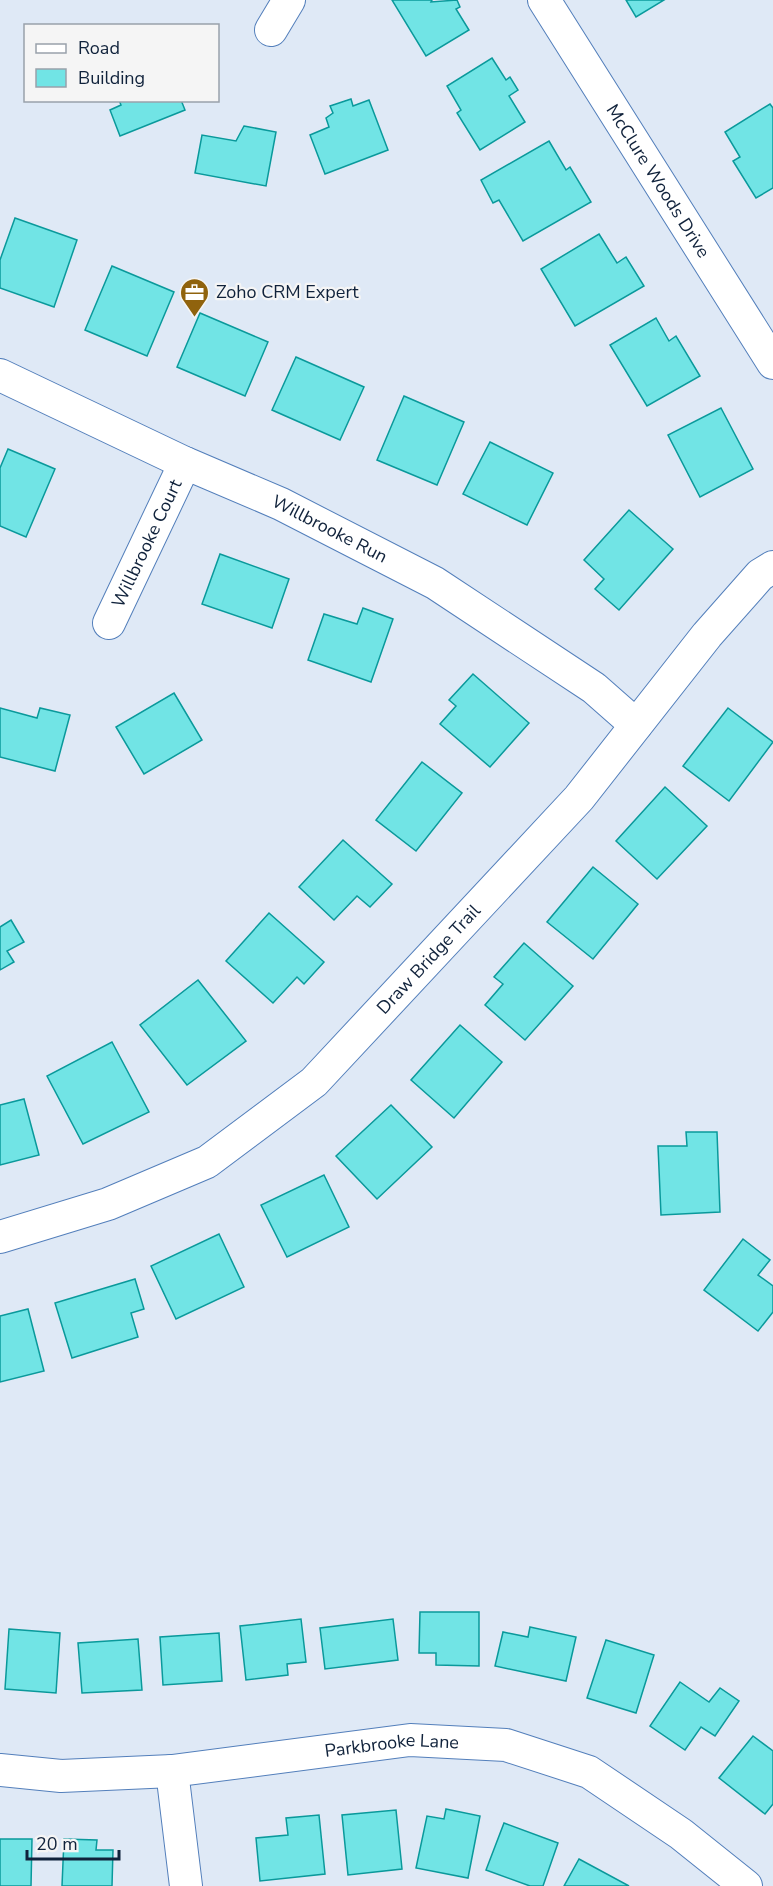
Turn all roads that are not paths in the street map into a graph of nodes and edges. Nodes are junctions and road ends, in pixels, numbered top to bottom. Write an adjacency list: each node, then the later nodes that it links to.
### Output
1 (289, 0): 3 (street)
2 (544, 0): 4 (street, McClure Woods Drive)
3 (271, 30)
4 (773, 363)
5 (0, 375): 6 (street, Willbrooke Run)
6 (184, 463): 8 (street, Willbrooke Court); 9 (street, Willbrooke Run)
7 (773, 567): 9 (street, Draw Bridge Trail)
8 (109, 623)
9 (636, 725): 10 (street, Draw Bridge Trail)
10 (0, 1237)
11 (0, 1770): 12 (street, Parkbrooke Lane)
12 (172, 1771): 13 (street); 14 (street, Parkbrooke Lane)
13 (186, 1886)
14 (746, 1886)

